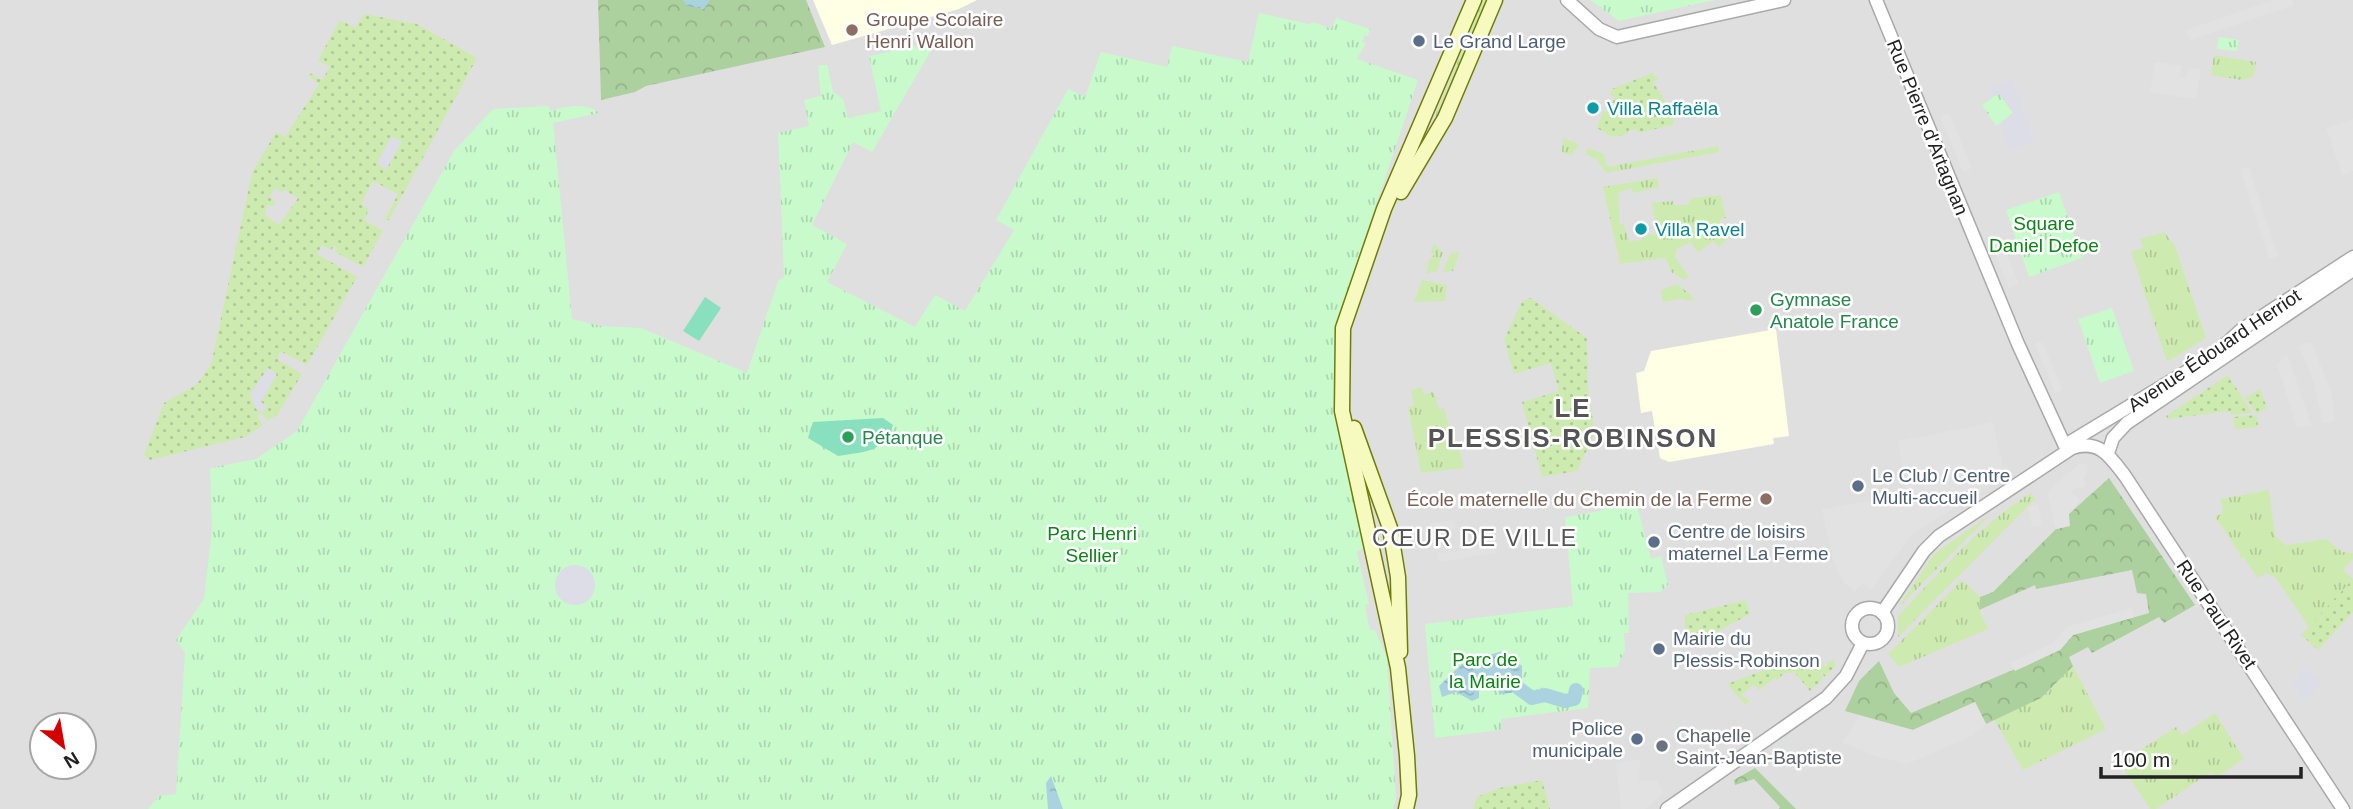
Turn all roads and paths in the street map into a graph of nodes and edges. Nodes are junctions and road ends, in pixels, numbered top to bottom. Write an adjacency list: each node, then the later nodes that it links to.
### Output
1 (1474, 0): 6 (main road)
2 (1495, 0): 6 (main road)
3 (1567, 0): 4 (street)
4 (1784, 0)
5 (1876, 0): 12 (street, Rue Pierre d'Artagnan)
6 (1374, 239): 11 (main road)
7 (2353, 257): 9 (street, Avenue Édouard Herriot)
8 (2353, 270): 10 (street, Avenue Édouard Herriot)
9 (2326, 274): 10 (street, Avenue Édouard Herriot); 12 (street, Avenue Édouard Herriot)
10 (2274, 326): 13 (street, Avenue Édouard Herriot)
11 (1341, 377): 16 (main road); 16 (main road)
12 (2068, 447): 13 (street); 14 (street, Avenue Édouard Herriot)
13 (2108, 453): 19 (street, Rue Paul Rivet)
14 (1882, 613): 15 (street); 15 (street)
15 (1863, 643): 18 (street)
16 (1398, 668): 17 (main road)
17 (1406, 809)
18 (1667, 809)
19 (2343, 809)

